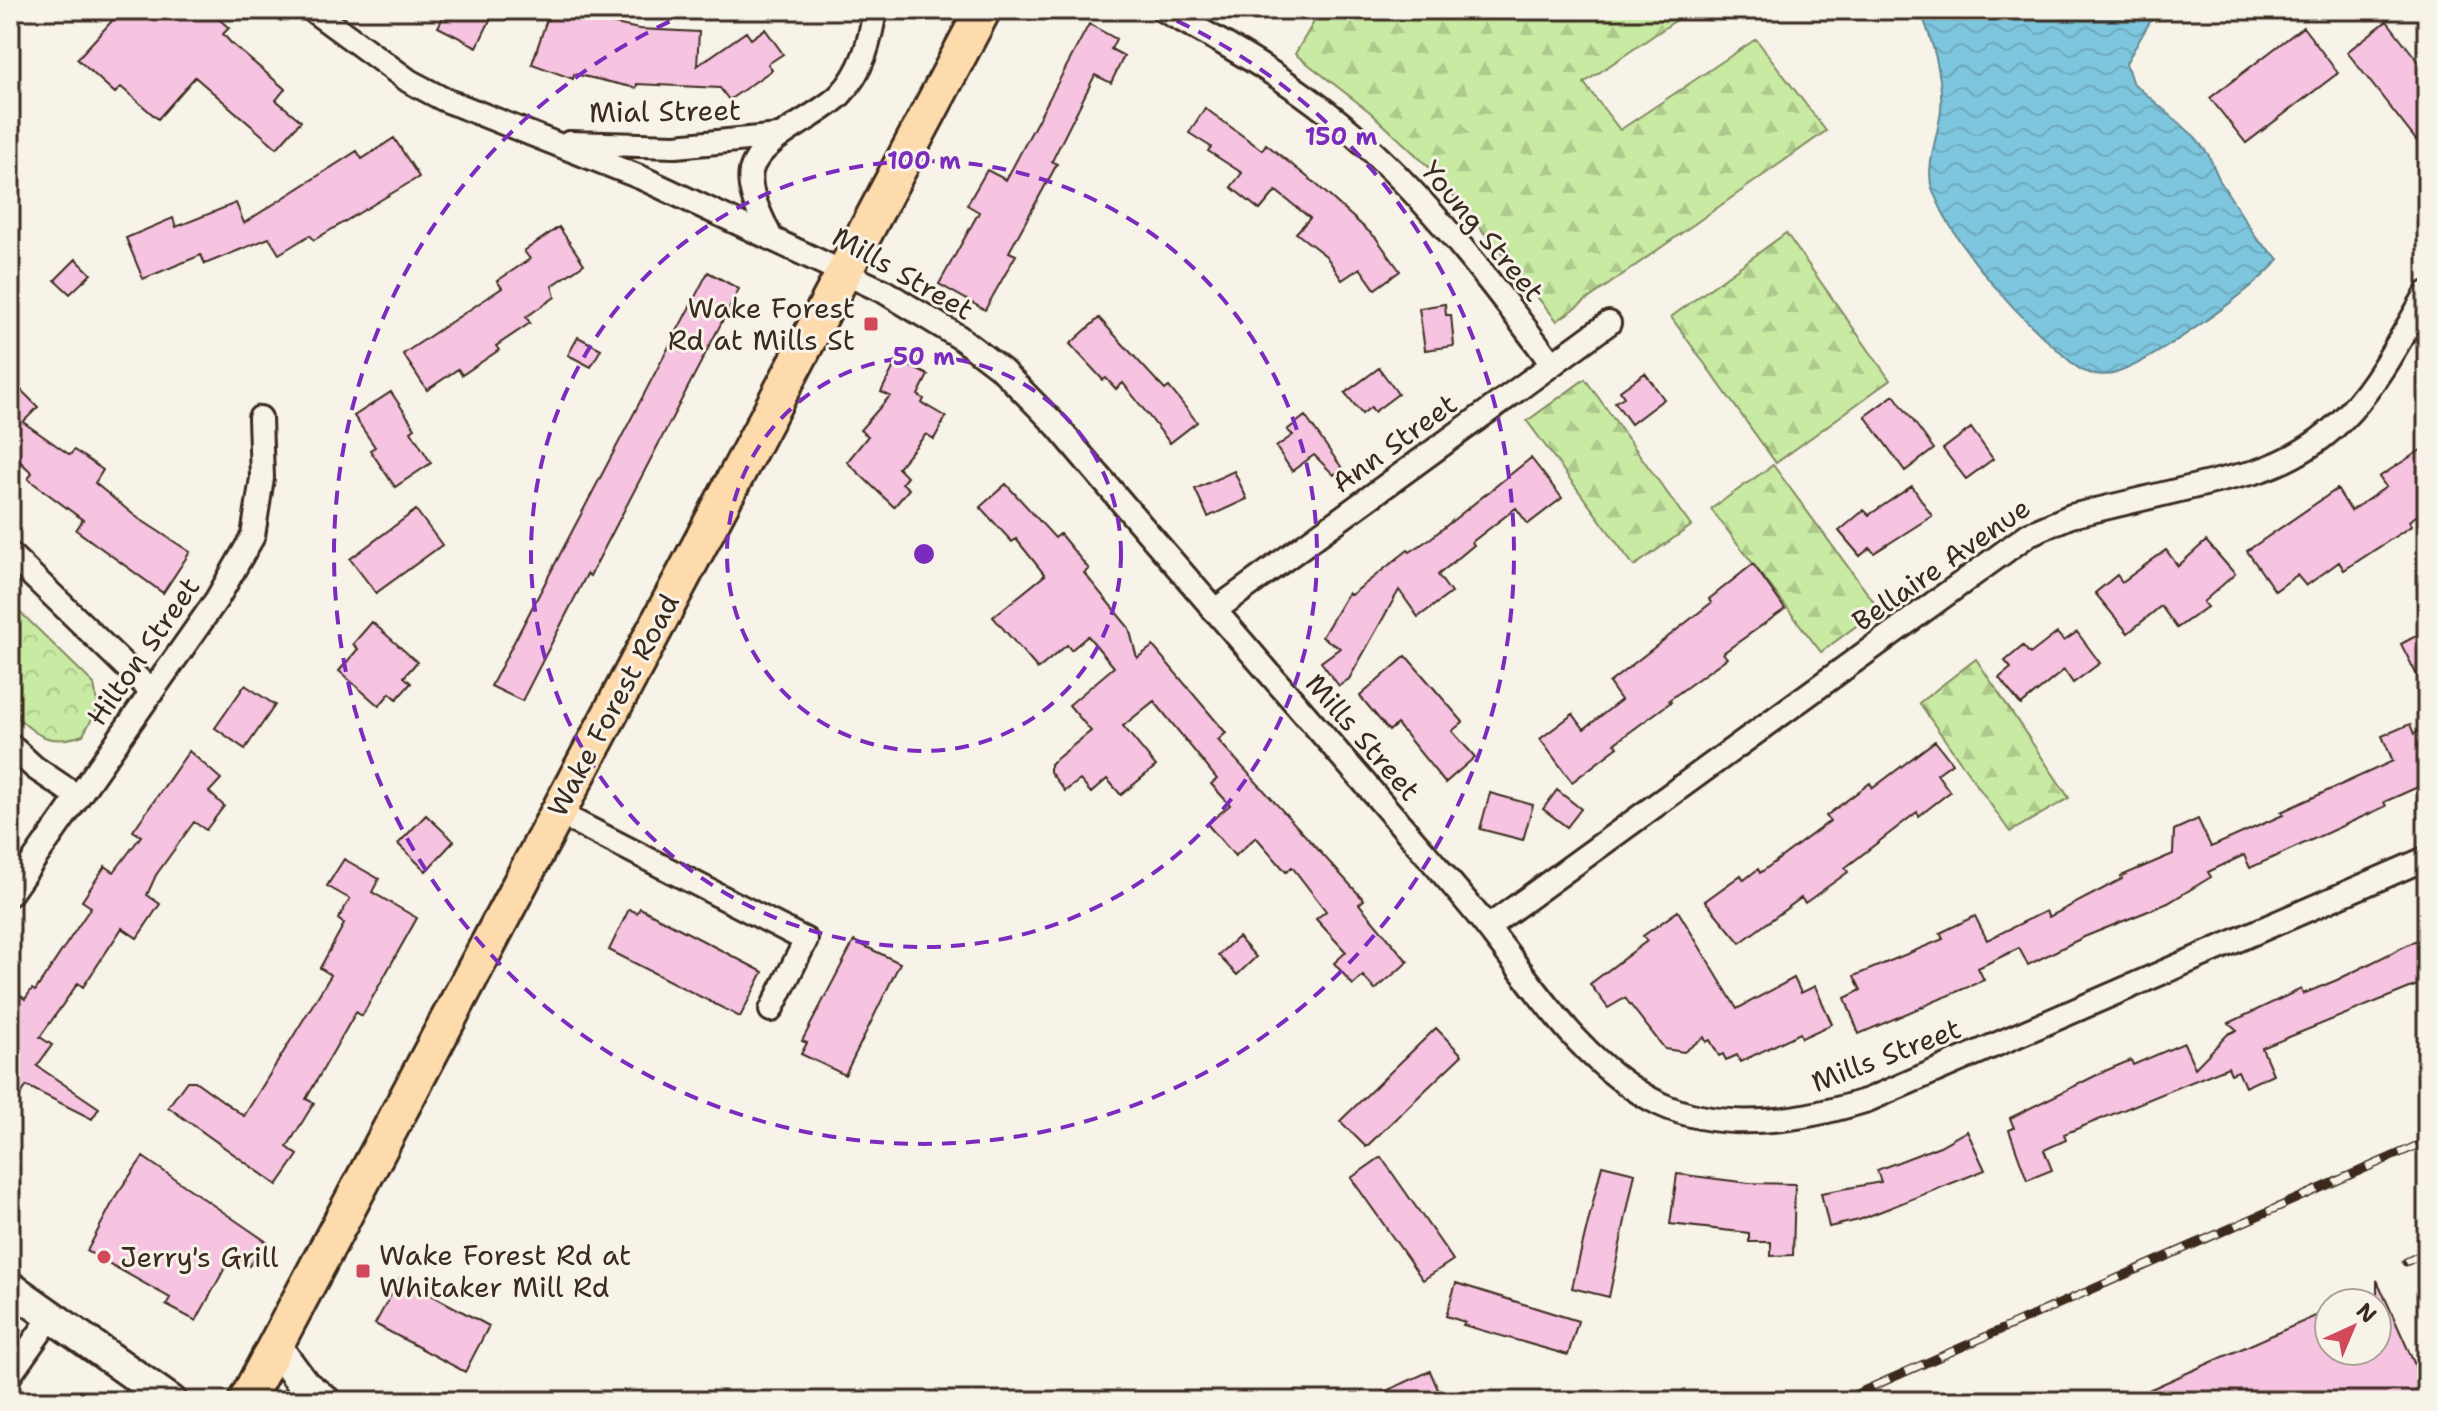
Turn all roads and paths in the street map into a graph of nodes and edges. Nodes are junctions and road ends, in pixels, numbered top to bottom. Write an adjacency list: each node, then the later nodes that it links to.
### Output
1 (312, 10): 6 (street, Mills Street)
2 (875, 10): 5 (street, Mial Street)
3 (983, 10): 8 (main road, Wake Forest Road)
4 (1163, 10): 11 (street, Young Street)
5 (783, 135): 6 (street, Mial Street); 7 (street, Mial Street)
6 (549, 142): 7 (street, Mills Street)
7 (770, 236): 8 (street, Mills Street)
8 (843, 273): 14 (street, Mills Street); 18 (main road, Wake Forest Road)
9 (2427, 293): 21 (street, Bellaire Avenue)
10 (1609, 323): 11 (street, Ann Street)
11 (1552, 364): 14 (street, Ann Street)
12 (260, 418): 15 (street, Hilton Street)
13 (10, 554): 15 (street)
14 (1214, 611): 21 (street, Mills Street)
15 (152, 692): 17 (street, Hilton Street)
16 (10, 745): 17 (street)
17 (77, 796): 20 (street, Hilton Street)
18 (556, 812): 22 (street); 25 (main road, Wake Forest Road)
19 (2427, 858): 21 (street, Mills Street)
20 (10, 894)
21 (1488, 927)
22 (771, 1010)
23 (10, 1287): 24 (main road)
24 (51, 1317): 26 (street); 27 (main road)
25 (276, 1347): 28 (main road, Wake Forest Road); 29 (main road)
26 (10, 1375)
27 (171, 1401)
28 (246, 1401)
29 (325, 1401)

